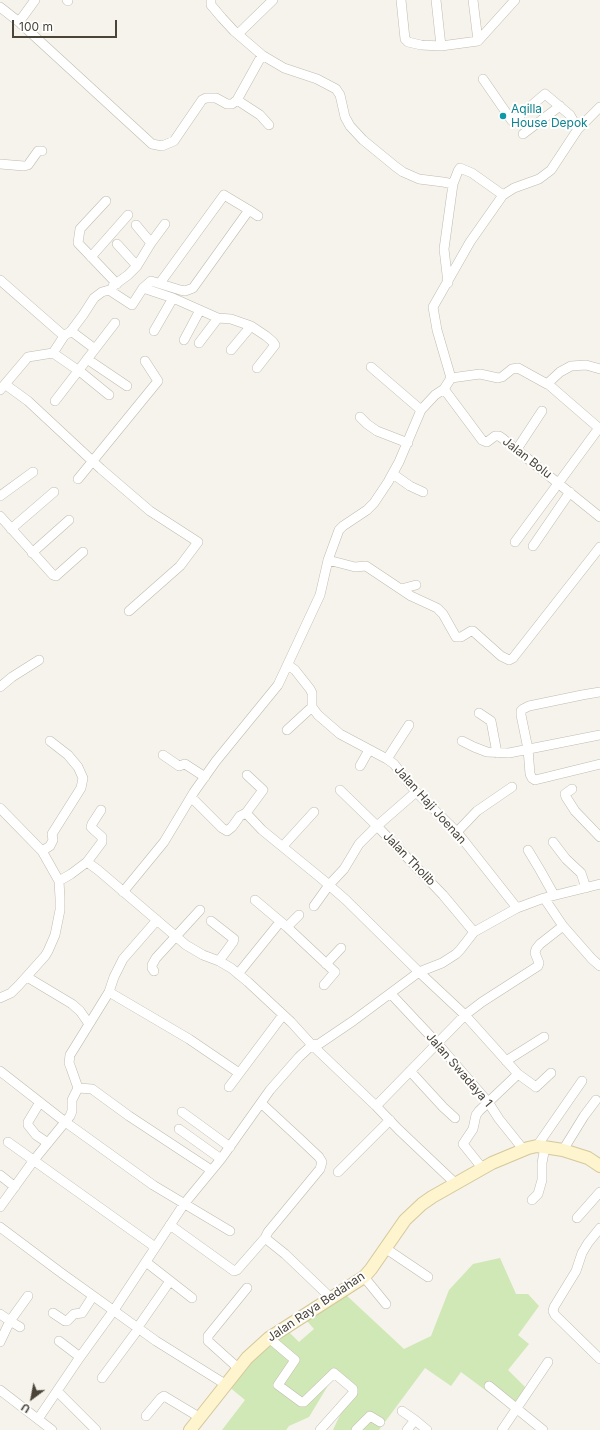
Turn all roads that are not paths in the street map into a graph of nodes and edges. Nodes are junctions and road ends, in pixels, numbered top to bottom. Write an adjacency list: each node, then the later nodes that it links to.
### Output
1 (35, 0): 9 (street)
2 (211, 0): 10 (street)
3 (274, 0): 10 (street)
4 (400, 0): 12 (street)
5 (436, 0): 12 (street)
6 (473, 0): 11 (street)
7 (514, 1): 11 (street)
8 (0, 7): 9 (street)
9 (19, 22): 15 (street)
10 (238, 34): 13 (street)
11 (478, 41): 12 (street)
12 (441, 46)
13 (262, 55): 15 (street); 25 (street)
14 (483, 79): 18 (street)
15 (236, 100): 19 (street)
16 (560, 106): 18 (street); 20 (street); 21 (street)
17 (600, 107): 21 (street)
18 (524, 113): 20 (street)
19 (269, 125)
20 (534, 126): 22 (street)
21 (578, 129): 26 (street)
22 (523, 134)
23 (42, 151): 24 (street)
24 (0, 164)
25 (453, 184): 26 (street); 39 (street)
26 (503, 195): 39 (street)
27 (106, 201): 35 (street)
28 (249, 210): 30 (street); 38 (street); 38 (street)
29 (128, 216): 35 (street)
30 (258, 216)
31 (165, 224): 33 (street)
32 (136, 225): 33 (street)
33 (151, 242): 36 (street)
34 (117, 244): 36 (street)
35 (91, 257): 40 (street)
36 (137, 266): 40 (street)
37 (0, 280): 49 (street)
38 (160, 283): 41 (street)
39 (448, 283): 61 (street)
40 (117, 284): 42 (street)
41 (143, 288): 42 (street); 43 (street)
42 (108, 290): 49 (street)
43 (173, 298): 44 (street); 48 (street)
44 (200, 310): 45 (street); 50 (street)
45 (218, 318): 47 (street); 51 (street)
46 (115, 323): 52 (street)
47 (251, 326): 53 (street); 58 (street)
48 (154, 331)
49 (67, 334): 52 (street); 54 (street)
50 (184, 340)
51 (199, 343)
52 (95, 349): 55 (street)
53 (231, 350)
54 (53, 353): 60 (street); 64 (street)
55 (87, 359): 60 (street); 63 (street)
56 (145, 361): 74 (street)
57 (370, 367): 68 (street)
58 (257, 368)
59 (600, 369): 62 (street)
60 (79, 371): 66 (street); 67 (street)
61 (451, 378): 62 (street); 65 (street)
62 (548, 384): 71 (street)
63 (127, 386)
64 (3, 387): 74 (street)
65 (444, 389): 68 (street); 73 (street, Jalan Bolu)
66 (109, 395)
67 (55, 401)
68 (421, 410): 72 (street)
69 (542, 411): 73 (street)
70 (360, 417): 72 (street)
71 (600, 428): 78 (street)
72 (408, 443): 76 (street)
73 (517, 449): 78 (street, Jalan Bolu)
74 (92, 461): 77 (street); 95 (street)
75 (33, 472): 82 (street)
76 (393, 474): 80 (street); 92 (street)
77 (78, 479)
78 (558, 483): 81 (street, Jalan Bolu); 87 (street)
79 (54, 492): 86 (street)
80 (423, 492)
81 (570, 492): 84 (street, Jalan Bolu); 88 (street)
82 (0, 496)
83 (0, 516): 86 (street)
84 (600, 517)
85 (69, 520): 91 (street)
86 (11, 529): 91 (street)
87 (515, 542)
88 (533, 546)
89 (600, 547): 94 (street)
90 (83, 552): 91 (street)
91 (32, 553)
92 (328, 560): 94 (street); 97 (street)
93 (416, 585): 94 (street)
94 (402, 589)
95 (129, 611)
96 (39, 660): 98 (street)
97 (288, 665): 100 (street); 115 (street)
98 (0, 687)
99 (600, 692): 107 (street)
100 (312, 707): 103 (street); 108 (street, Jalan Haji Joenan)
101 (479, 713): 109 (street)
102 (409, 726): 111 (street)
103 (287, 730)
104 (600, 735): 107 (street)
105 (50, 741): 131 (street)
106 (462, 741): 109 (street)
107 (528, 749): 109 (street); 112 (street)
108 (369, 750): 111 (street, Jalan Haji Joenan); 113 (street)
109 (497, 753)
110 (163, 755): 115 (street)
111 (387, 759): 119 (street, Jalan Haji Joenan)
112 (600, 764)
113 (360, 766)
114 (247, 775): 124 (street)
115 (205, 777): 120 (street)
116 (512, 787): 126 (street)
117 (572, 789): 127 (street)
118 (340, 790): 125 (street, Jalan Tholib)
119 (416, 792): 125 (street); 126 (street, Jalan Haji Joenan)
120 (191, 797): 124 (street); 137 (street)
121 (2, 810): 131 (street)
122 (102, 810): 132 (street)
123 (314, 812): 129 (street)
124 (246, 813): 129 (street)
125 (377, 826): 135 (street); 149 (street, Jalan Tholib)
126 (457, 832): 142 (street, Jalan Haji Joenan)
127 (600, 837)
128 (553, 842): 136 (street)
129 (283, 846): 135 (street)
130 (528, 850): 138 (street)
131 (42, 851): 133 (street)
132 (87, 862): 133 (street); 137 (street)
133 (59, 881): 158 (street)
134 (600, 884): 136 (street)
135 (329, 885): 141 (street); 156 (street)
136 (586, 888): 138 (street)
137 (123, 892): 145 (street)
138 (554, 894): 139 (street)
139 (544, 898): 142 (street); 148 (street)
140 (255, 900): 147 (street)
141 (314, 906)
142 (517, 908): 149 (street)
143 (200, 910): 150 (street)
144 (299, 915): 147 (street)
145 (157, 920): 150 (street); 160 (street)
146 (211, 921): 152 (street)
147 (283, 925): 153 (street); 157 (street)
148 (563, 926): 154 (street); 164 (street)
149 (474, 932): 156 (street)
150 (177, 937): 152 (street); 155 (street)
151 (341, 948): 153 (street)
152 (220, 961): 157 (street)
153 (326, 964): 159 (street)
154 (600, 966)
155 (154, 971)
156 (419, 972): 161 (street); 164 (street)
157 (238, 974): 163 (street)
158 (27, 977): 162 (street); 165 (street)
159 (324, 985)
160 (109, 992): 165 (street); 172 (street)
161 (391, 994): 167 (street, Jalan Swadaya 1); 168 (street)
162 (0, 998)
163 (283, 1015): 168 (street); 172 (street)
164 (465, 1015): 167 (street); 169 (street)
165 (89, 1024): 177 (street)
166 (544, 1037): 169 (street)
167 (437, 1043): 171 (street); 180 (street, Jalan Swadaya 1)
168 (312, 1045): 181 (street); 182 (street)
169 (506, 1061): 174 (street)
170 (0, 1071): 179 (street)
171 (410, 1071): 182 (street); 184 (street)
172 (238, 1073): 176 (street)
173 (550, 1073): 174 (street)
174 (518, 1074): 180 (street)
175 (582, 1081): 191 (street)
176 (229, 1087)
177 (78, 1088): 186 (street); 198 (street)
178 (596, 1100): 193 (street)
179 (40, 1102): 186 (street); 189 (street)
180 (488, 1102): 192 (street, Jalan Swadaya 1); 197 (street)
181 (261, 1103): 190 (street); 212 (street)
182 (376, 1106): 185 (street)
183 (182, 1112): 190 (street)
184 (455, 1118)
185 (390, 1120): 199 (street); 201 (street)
186 (64, 1121): 189 (street); 206 (street)
187 (179, 1129): 194 (street)
188 (8, 1142): 195 (street)
189 (48, 1143): 195 (street)
190 (230, 1147): 194 (street)
191 (541, 1147): 192 (street, Jalan Raya Bedahan); 193 (street, Jalan Raya Bedahan); 204 (street)
192 (523, 1149): 197 (street, Jalan Raya Bedahan)
193 (563, 1150): 196 (street, Jalan Raya Bedahan)
194 (221, 1159): 198 (street)
195 (34, 1160): 202 (street); 213 (street)
196 (600, 1166)
197 (483, 1169): 201 (street, Jalan Raya Bedahan)
198 (211, 1170): 206 (street)
199 (338, 1172)
200 (0, 1175): 202 (street)
201 (456, 1184): 214 (street, Jalan Raya Bedahan)
202 (15, 1187): 205 (street)
203 (600, 1192): 207 (street)
204 (532, 1200)
205 (1, 1203)
206 (184, 1204): 208 (street); 211 (street)
207 (577, 1218)
208 (170, 1225): 212 (street); 213 (street)
209 (0, 1227): 221 (street)
210 (600, 1228): 235 (street)
211 (230, 1231)
212 (265, 1238): 223 (street)
213 (155, 1247): 215 (street)
214 (385, 1248): 216 (street, Jalan Raya Bedahan); 217 (street)
215 (146, 1262): 218 (street); 225 (street)
216 (364, 1277): 223 (street, Jalan Raya Bedahan); 224 (street)
217 (428, 1277)
218 (170, 1281): 222 (street); 229 (street)
219 (246, 1288): 237 (street)
220 (28, 1296): 228 (street)
221 (93, 1296): 225 (street); 226 (street)
222 (192, 1298)
223 (331, 1298): 231 (street, Jalan Raya Bedahan)
224 (386, 1304)
225 (114, 1310): 229 (street); 234 (street)
226 (53, 1313)
227 (0, 1314): 228 (street)
228 (10, 1321): 230 (street); 233 (street)
229 (138, 1327): 238 (street); 239 (street)
230 (20, 1328)
231 (269, 1338): 237 (street, Jalan Raya Bedahan); 253 (street)
232 (58, 1341): 234 (street)
233 (0, 1342)
234 (80, 1357): 242 (street)
235 (600, 1359)
236 (548, 1362): 243 (street)
237 (238, 1368): 239 (street, Jalan Raya Bedahan)
238 (102, 1378)
239 (226, 1384): 246 (street, Jalan Raya Bedahan)
240 (489, 1386): 243 (street)
241 (0, 1390): 247 (street)
242 (56, 1391): 247 (street); 251 (street)
243 (518, 1408): 257 (street); 258 (street)
244 (402, 1411): 248 (street)
245 (146, 1416): 246 (street)
246 (199, 1417): 252 (street, Jalan Raya Bedahan)
247 (38, 1419): 250 (street)
248 (416, 1420): 255 (street); 256 (street)
249 (380, 1422): 254 (street)
250 (52, 1430)
251 (96, 1430)
252 (190, 1430)
253 (320, 1430)
254 (356, 1430)
255 (407, 1430)
256 (427, 1430)
257 (502, 1430)
258 (543, 1430)

